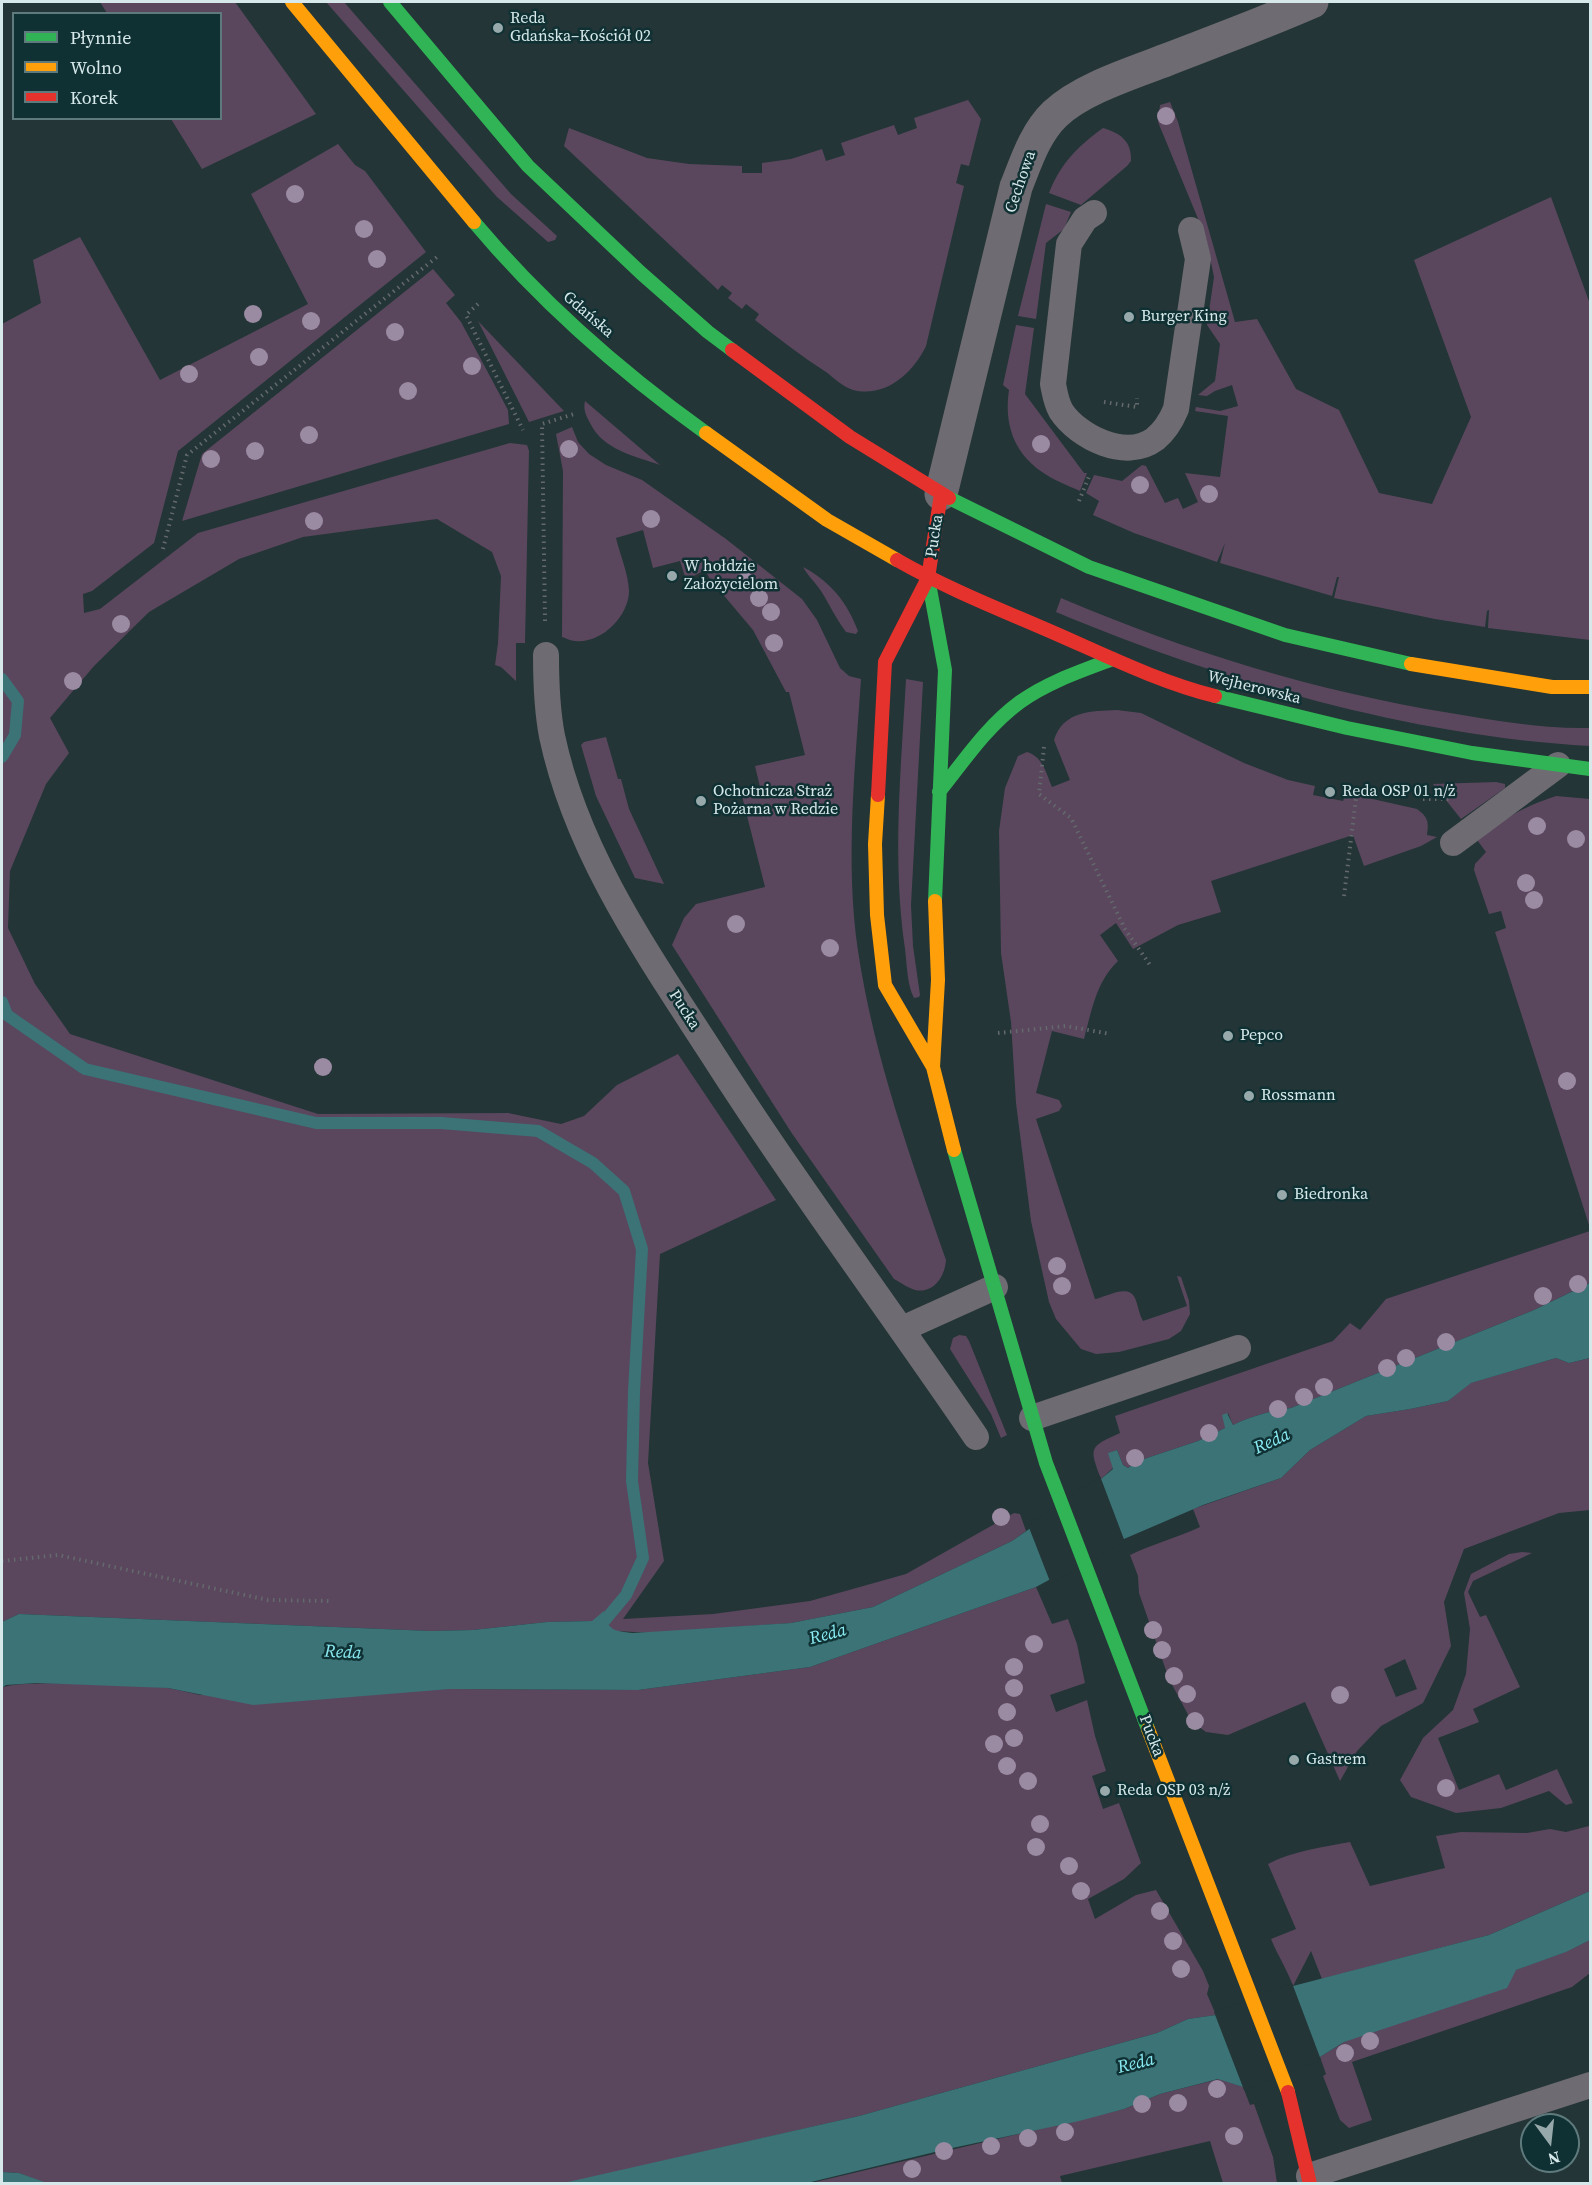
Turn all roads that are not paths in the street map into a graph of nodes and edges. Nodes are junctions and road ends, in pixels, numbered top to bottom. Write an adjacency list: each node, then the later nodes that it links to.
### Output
1 (292, 2): 8 (main road, Gdańska)
2 (390, 2): 7 (main road)
3 (1312, 2): 4 (street, Cechowa)
4 (1277, 8): 7 (street, Cechowa)
5 (1094, 213): 6 (lane)
6 (1191, 230)
7 (941, 494): 8 (main road, Pucka); 11 (main road)
8 (928, 578): 10 (main road, Wejherowska); 14 (main road, Pucka); 16 (main road, Pucka)
9 (546, 655): 18 (lane, Pucka)
10 (1113, 659): 12 (main road, Wejherowska); 14 (main road)
11 (1590, 687)
12 (1558, 765): 13 (main road, Wejherowska); 15 (lane)
13 (1590, 769)
14 (939, 792): 16 (main road, Pucka)
15 (1453, 843)
16 (933, 1067): 17 (main road, Pucka)
17 (995, 1287): 18 (lane); 20 (main road, Pucka)
18 (902, 1329): 21 (lane, Pucka)
19 (1238, 1348): 20 (lane)
20 (1032, 1418): 23 (main road, Pucka)
21 (976, 1437)
22 (1590, 2085): 23 (lane)
23 (1310, 2180)

